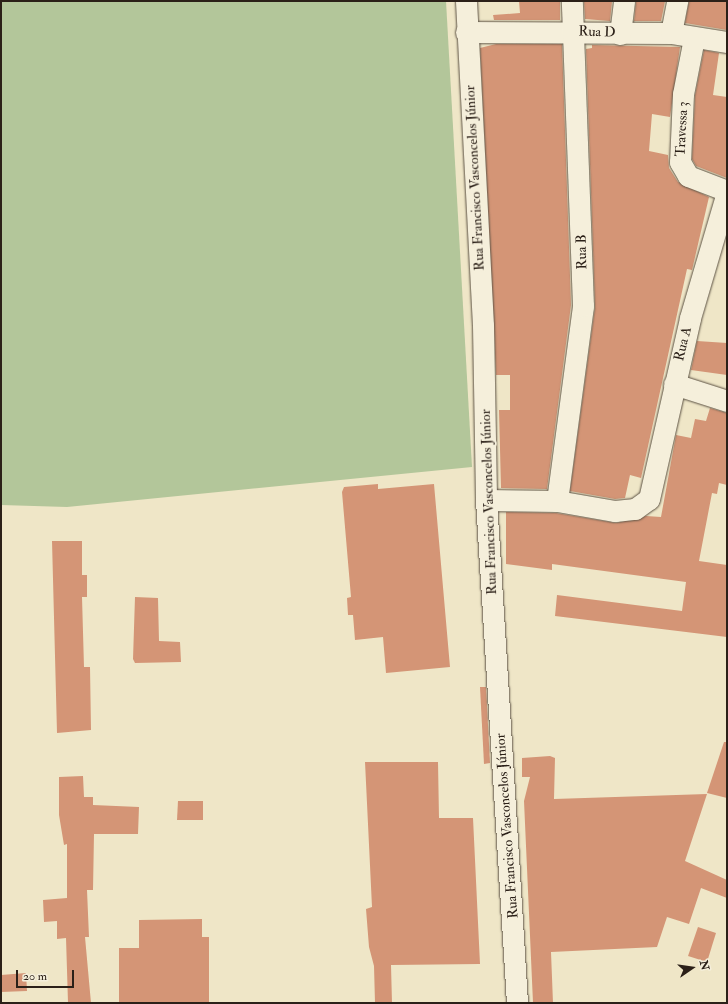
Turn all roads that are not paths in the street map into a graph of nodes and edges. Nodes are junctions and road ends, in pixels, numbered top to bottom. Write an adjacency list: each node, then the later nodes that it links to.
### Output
1 (466, 1): 6 (street, Rua Francisco Vasconcelos Júnior)
2 (572, 1): 5 (street, Rua B)
3 (624, 1): 7 (street)
4 (677, 1): 8 (street)
5 (573, 31): 6 (street, Rua D); 7 (street, Rua D); 15 (street, Rua B)
6 (466, 32): 14 (street, Rua Francisco Vasconcelos Júnior)
7 (620, 34): 8 (street, Rua D)
8 (671, 34): 9 (street, Rua D)
9 (694, 38): 10 (street, Rua D); 11 (street, Travessa 3)
10 (727, 42)
11 (727, 192): 12 (street, Rua A)
12 (674, 384): 13 (street); 15 (street, Rua A)
13 (727, 401)
14 (486, 500): 15 (street); 16 (street, Rua Francisco Vasconcelos Júnior)
15 (557, 500)
16 (517, 1003)

